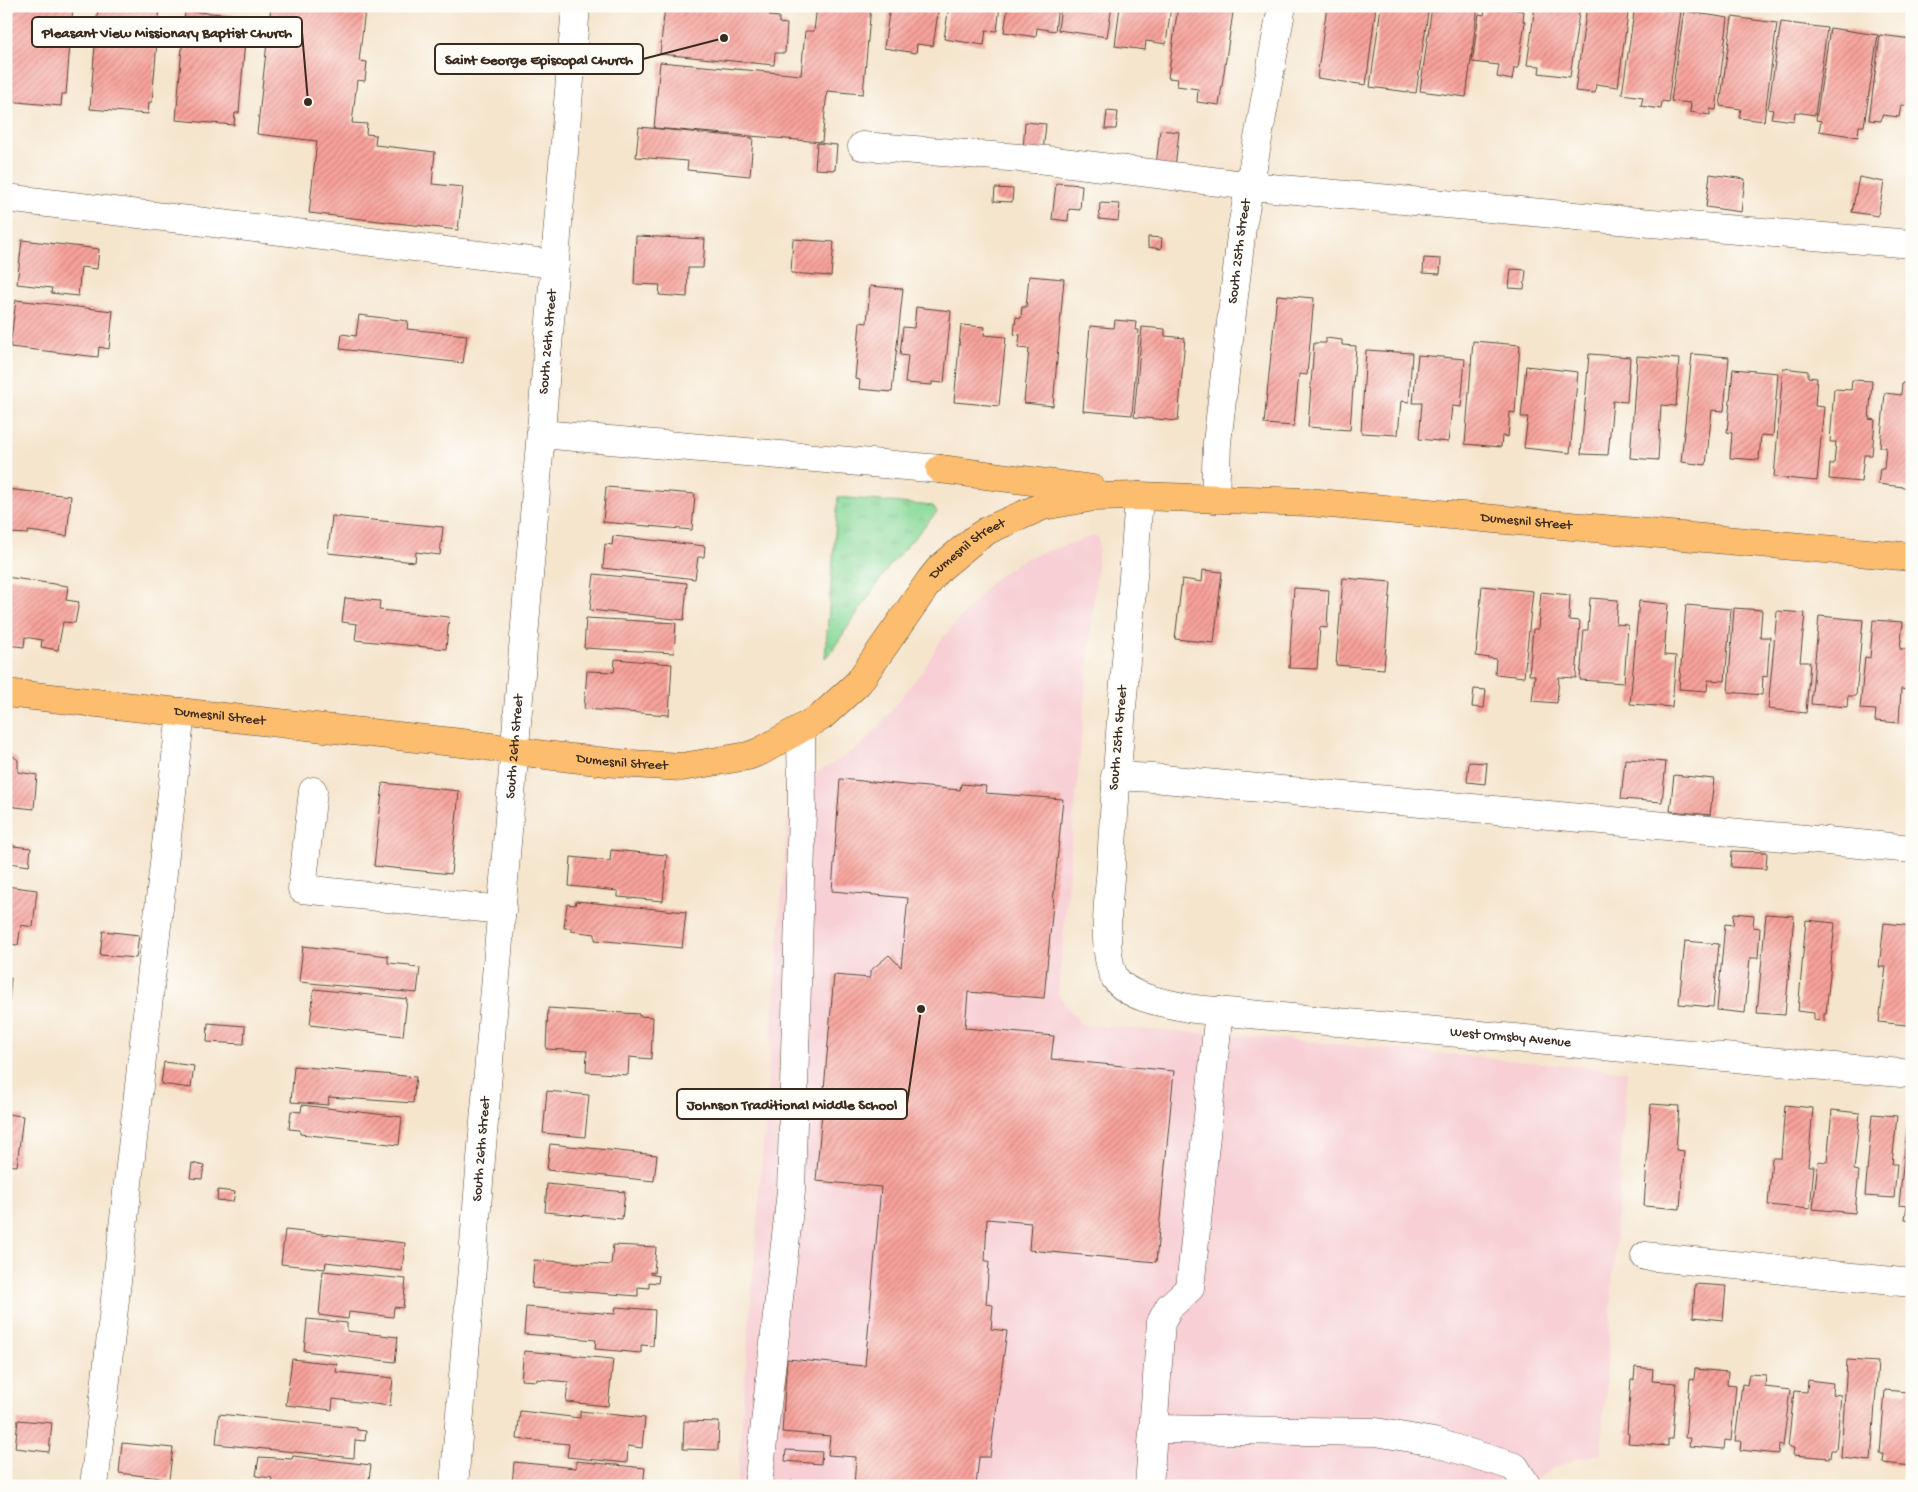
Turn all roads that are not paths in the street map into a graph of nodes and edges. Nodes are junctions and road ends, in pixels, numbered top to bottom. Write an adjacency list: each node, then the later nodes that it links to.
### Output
1 (576, 6): 7 (street, South 26th Street)
2 (1282, 6): 4 (street, South 25th Street)
3 (862, 146): 4 (street)
4 (1251, 186): 6 (street); 11 (street, South 25th Street)
5 (6, 198): 7 (street)
6 (1912, 244)
7 (555, 264): 8 (street, South 26th Street)
8 (541, 434): 9 (street, Dumesnil Street); 16 (street, South 26th Street)
9 (940, 469): 10 (main road, Dumesnil Street)
10 (1139, 496): 11 (main road, Dumesnil Street); 15 (main road, Dumesnil Street); 17 (street, South 25th Street)
11 (1215, 498): 12 (main road, Dumesnil Street)
12 (1912, 557)
13 (6, 693): 14 (main road, Dumesnil Street)
14 (181, 712): 16 (main road, Dumesnil Street); 27 (street)
15 (801, 729): 16 (main road, Dumesnil Street); 29 (street)
16 (515, 750): 20 (street, South 26th Street)
17 (1115, 776): 19 (street); 21 (street, South 25th Street)
18 (313, 791): 20 (street)
19 (1912, 849)
20 (502, 910): 28 (street, South 26th Street)
21 (1116, 979): 22 (street, West Ormsby Avenue)
22 (1219, 1011): 23 (street, West Ormsby Avenue); 26 (street)
23 (1912, 1074)
24 (1645, 1256): 25 (street)
25 (1912, 1283)
26 (1154, 1429): 30 (street); 31 (street)
27 (94, 1486)
28 (454, 1486)
29 (758, 1486)
30 (1149, 1486)
31 (1527, 1486)

